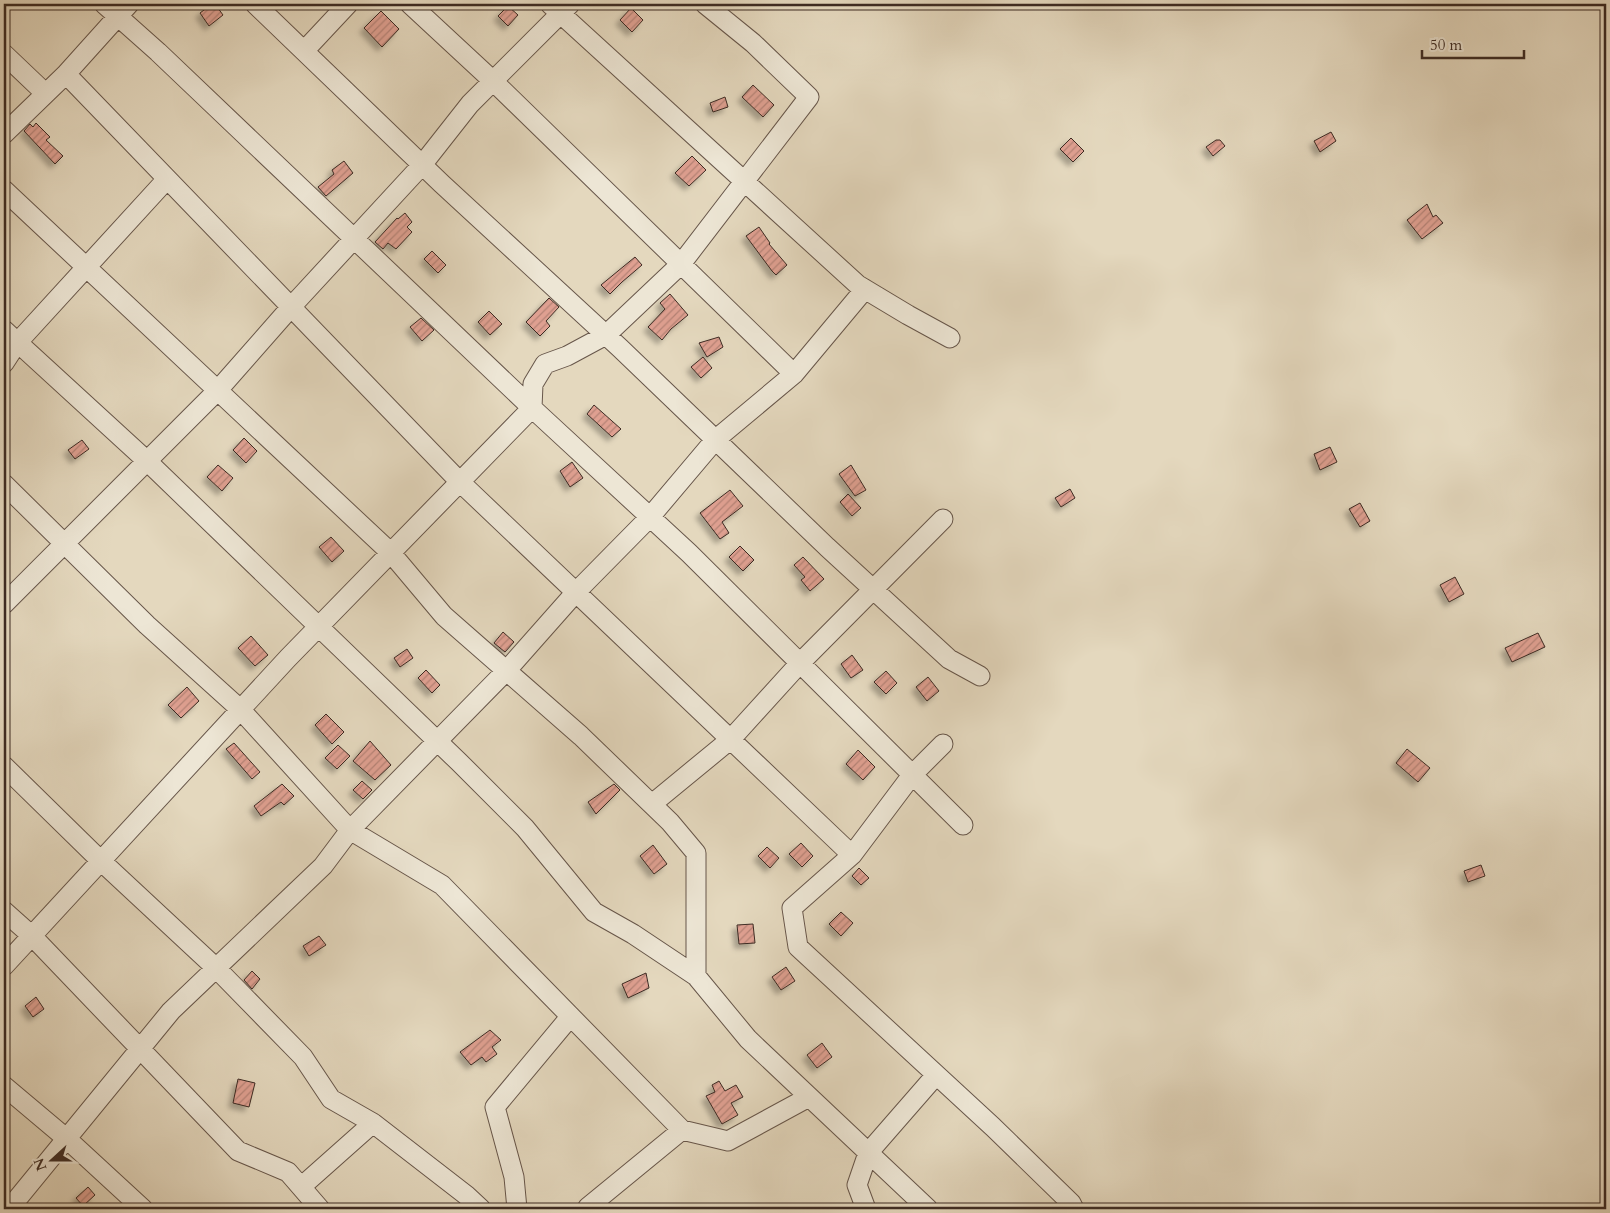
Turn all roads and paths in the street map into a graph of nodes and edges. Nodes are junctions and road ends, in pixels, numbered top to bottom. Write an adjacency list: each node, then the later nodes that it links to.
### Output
1 (104, 4): 7 (street)
2 (255, 4): 8 (street)
3 (348, 4): 8 (street)
4 (410, 4): 11 (street)
5 (705, 4): 16 (street)
6 (560, 7): 11 (street); 16 (street)
7 (123, 10): 10 (street); 18 (street)
8 (304, 51): 14 (street)
9 (4, 54): 12 (street)
10 (66, 74): 12 (street); 15 (street)
11 (493, 81): 14 (street); 19 (street)
12 (45, 93): 13 (street)
13 (4, 134)
14 (422, 165): 18 (street); 23 (street)
15 (167, 179): 20 (street); 22 (street)
16 (744, 182): 19 (street); 21 (street)
17 (4, 190): 20 (street)
18 (355, 239): 22 (street); 29 (street)
19 (681, 264): 23 (street); 27 (street)
20 (86, 267): 24 (street); 28 (street)
21 (865, 289): 25 (street); 27 (street)
22 (291, 306): 28 (street); 32 (street)
23 (606, 335): 29 (street); 30 (street)
24 (11, 337): 26 (street); 31 (street)
25 (950, 338)
26 (4, 363)
27 (794, 374): 30 (street)
28 (218, 390): 31 (street); 37 (street)
29 (532, 408): 32 (street); 34 (street)
30 (715, 440): 34 (street); 38 (street)
31 (147, 461): 36 (street); 41 (street)
32 (460, 482): 37 (street); 39 (street)
33 (4, 484): 36 (street)
34 (650, 517): 39 (street); 42 (street)
35 (943, 520): 38 (street)
36 (64, 544): 40 (street); 45 (street)
37 (391, 553): 41 (street); 43 (street)
38 (874, 590): 42 (street); 44 (street)
39 (576, 592): 43 (street); 46 (street)
40 (4, 604)
41 (318, 627): 45 (street); 47 (street)
42 (800, 663): 46 (street); 50 (street)
43 (507, 670): 47 (street); 51 (street)
44 (980, 676)
45 (240, 709): 53 (street); 55 (street)
46 (731, 739): 51 (street); 54 (street)
47 (436, 740): 53 (street); 60 (street)
48 (943, 744): 50 (street)
49 (4, 766): 55 (street)
50 (912, 775): 52 (street); 54 (street)
51 (652, 804): 60 (street)
52 (963, 825)
53 (350, 830): 59 (street); 61 (street)
54 (852, 855): 63 (street)
55 (101, 861): 57 (street); 59 (street)
56 (4, 911): 57 (street)
57 (32, 936): 58 (street); 62 (street)
58 (4, 966)
59 (216, 968): 62 (street); 66 (street)
60 (696, 976): 65 (street)
61 (570, 1017): 67 (street); 75 (street)
62 (141, 1048): 68 (street); 70 (street)
63 (936, 1075): 69 (street); 79 (street)
64 (4, 1086): 68 (street)
65 (810, 1097): 67 (street); 69 (street)
66 (373, 1123): 70 (street); 74 (street)
67 (682, 1130): 76 (street)
68 (66, 1139): 71 (street); 72 (street)
69 (868, 1153): 77 (street); 78 (street)
70 (301, 1187): 73 (street)
71 (9, 1209)
72 (143, 1209)
73 (320, 1209)
74 (481, 1209)
75 (516, 1209)
76 (587, 1209)
77 (866, 1209)
78 (928, 1209)
79 (1074, 1209)

